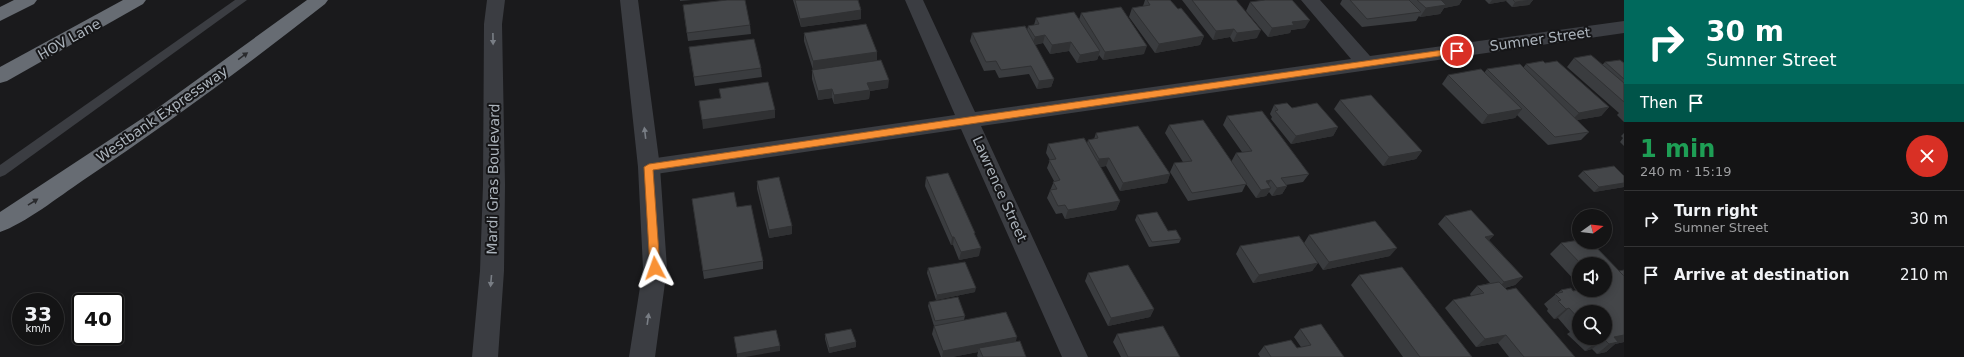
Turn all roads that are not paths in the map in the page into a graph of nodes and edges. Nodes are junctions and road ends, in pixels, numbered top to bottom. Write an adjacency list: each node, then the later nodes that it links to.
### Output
1 (28, 0): 9 (highway)
2 (137, 0): 12 (highway, HOV Lane)
3 (242, 0): 15 (lane)
4 (319, 0): 16 (highway, Westbank Expressway, one-way to 4)
5 (496, 0): 17 (street, Mardi Gras Boulevard, one-way to 17)
6 (629, 0): 14 (street, one-way to 6)
7 (914, 0): 13 (street, Lawrence Street)
8 (1310, 0): 11 (street)
9 (0, 15)
10 (1624, 27): 11 (street, Sumner Street)
11 (1366, 64): 13 (street, Sumner Street)
12 (0, 76)
13 (969, 120): 14 (street, Sumner Street); 19 (street, Lawrence Street)
14 (649, 167): 18 (street, one-way to 14)
15 (0, 172)
16 (0, 223)
17 (484, 357)
18 (642, 357)
19 (1075, 357)

